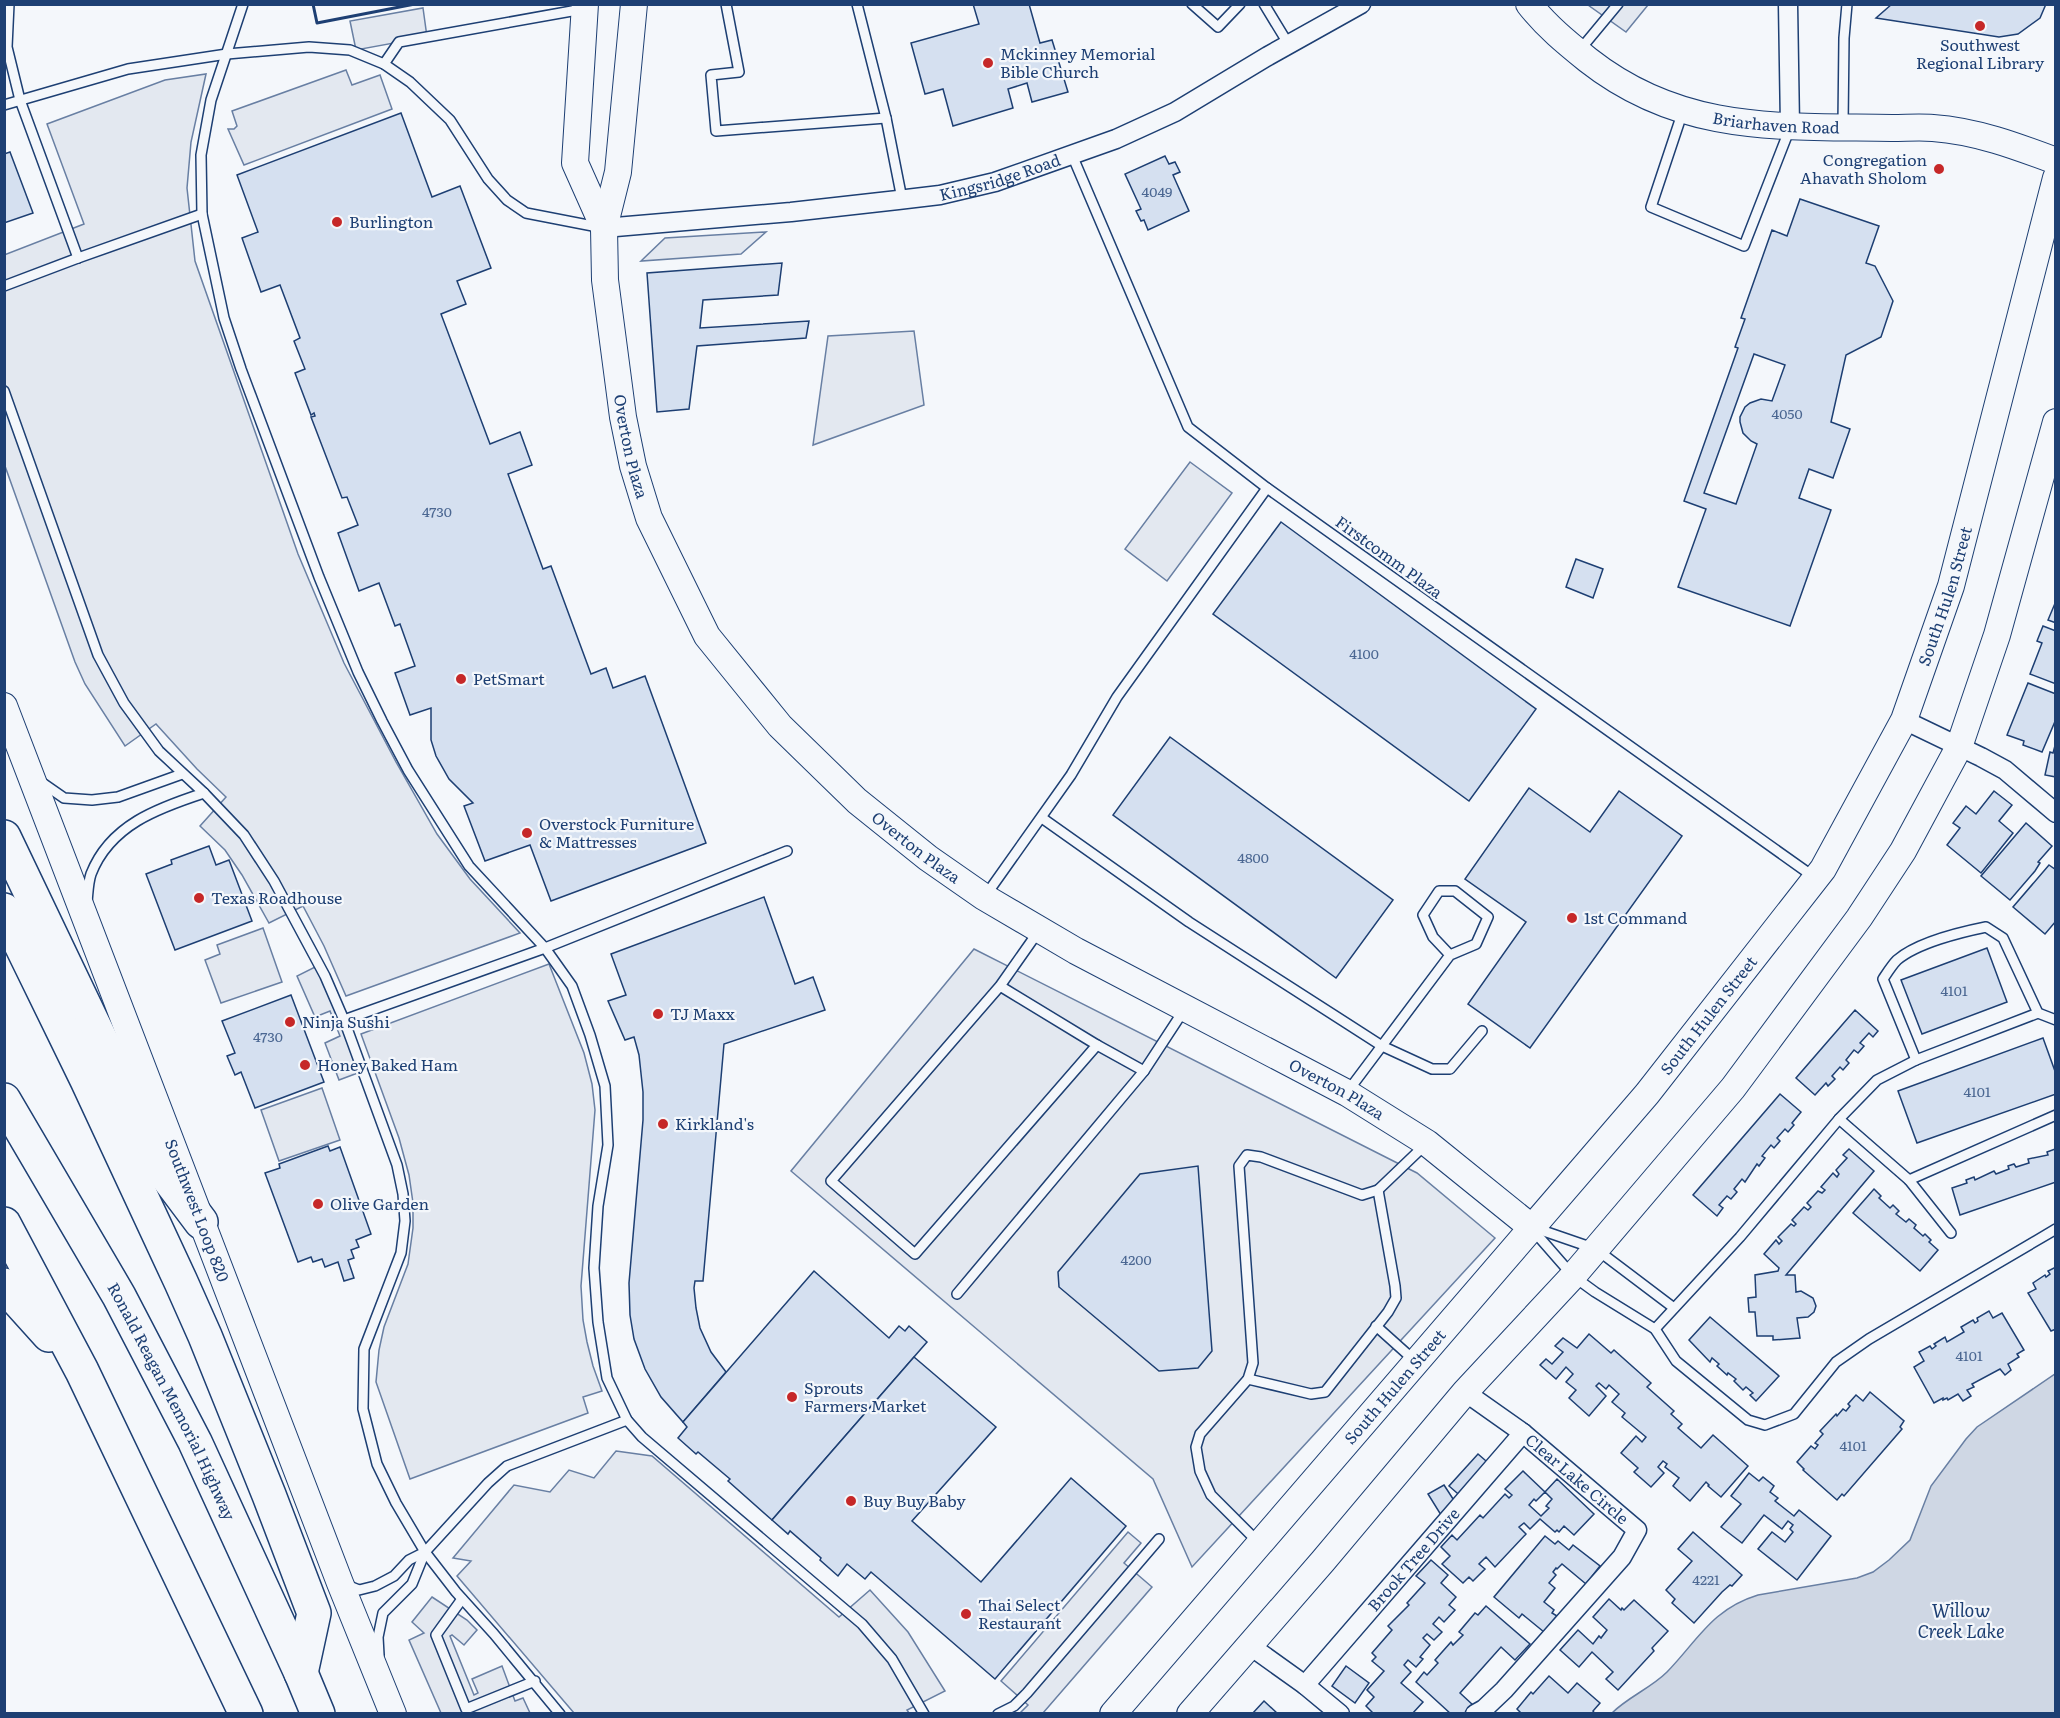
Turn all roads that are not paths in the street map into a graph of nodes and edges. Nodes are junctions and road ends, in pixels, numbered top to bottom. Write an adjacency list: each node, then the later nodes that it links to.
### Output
1 (9, 4): 16 (lane)
2 (243, 4): 18 (lane)
3 (634, 4): 31 (main road, Overton Plaza)
4 (726, 4): 23 (lane)
5 (857, 4): 23 (lane)
6 (1192, 4): 7 (lane)
7 (1240, 4)
8 (1264, 4): 15 (lane)
9 (1361, 4): 15 (street, Kingsridge Road)
10 (1529, 4): 17 (main road, Briarhaven Road)
11 (1618, 4): 17 (lane)
12 (1788, 4): 24 (street)
13 (1847, 4): 25 (lane)
14 (584, 7): 19 (lane); 31 (main road, Overton Plaza)
15 (1289, 45): 26 (street, Kingsridge Road)
16 (6, 47): 20 (lane)
17 (1578, 52): 22 (main road, Briarhaven Road)
18 (227, 54): 19 (lane); 20 (lane); 30 (lane)
19 (384, 64): 31 (lane)
20 (20, 100): 21 (lane); 32 (lane)
21 (4, 105)
22 (1683, 111): 24 (main road, Briarhaven Road); 24 (lane)
23 (886, 118): 29 (lane)
24 (1790, 126): 25 (main road, Briarhaven Road)
25 (1843, 127): 27 (main road, Briarhaven Road)
26 (1072, 155): 29 (street, Kingsridge Road); 36 (lane, Firstcomm Plaza)
27 (2055, 161)
28 (2055, 178): 38 (main road, South Hulen Street)
29 (902, 200): 31 (street, Kingsridge Road)
30 (202, 214): 32 (lane); 52 (lane)
31 (604, 228): 48 (main road, Overton Plaza)
32 (78, 258): 33 (lane)
33 (4, 286)
34 (4, 391): 40 (lane)
35 (2055, 422): 39 (main road)
36 (1267, 488): 44 (lane); 47 (lane, Firstcomm Plaza)
37 (4, 706): 41 (main road, Southwest Loop 820)
38 (1904, 720): 39 (street); 47 (main road, South Hulen Street)
39 (1959, 747): 43 (street); 76 (main road)
40 (182, 774): 41 (lane); 42 (lane)
41 (30, 775): 50 (main road, Southwest Loop 820)
42 (204, 793): 50 (lane); 57 (lane)
43 (2055, 813)
44 (1042, 818): 48 (lane); 61 (lane)
45 (4, 837): 71 (highway)
46 (787, 851): 52 (lane)
47 (1815, 878): 73 (main road, South Hulen Street)
48 (984, 897): 51 (main road, Overton Plaza)
49 (4, 910): 95 (highway)
50 (86, 916): 71 (main road, Southwest Loop 820)
51 (1040, 930): 54 (lane); 55 (main road, Overton Plaza)
52 (545, 948): 57 (lane); 87 (lane)
53 (1449, 955): 53 (lane); 61 (lane)
54 (1000, 986): 60 (lane); 60 (lane)
55 (1186, 1007): 63 (lane); 64 (main road, Overton Plaza)
56 (2038, 1013): 58 (lane); 62 (lane); 62 (lane)
57 (344, 1020): 91 (lane)
58 (2055, 1020)
59 (1482, 1031): 61 (lane)
60 (1096, 1045): 63 (lane)
61 (1382, 1046): 64 (lane)
62 (1916, 1060): 67 (lane)
63 (1144, 1071): 79 (lane)
64 (1347, 1093): 68 (main road, Overton Plaza)
65 (4, 1100): 95 (highway, Ronald Reagan Memorial Highway)
66 (2055, 1115): 69 (lane)
67 (1839, 1119): 69 (lane); 80 (lane)
68 (1427, 1143): 70 (lane); 73 (main road, Overton Plaza)
69 (1909, 1179): 75 (lane)
70 (1378, 1190): 81 (lane); 85 (lane)
71 (201, 1222): 92 (main road, Southwest Loop 820)
72 (4, 1224): 84 (highway)
73 (1531, 1227): 76 (lane); 77 (lane); 83 (main road, South Hulen Street)
74 (2055, 1229): 82 (lane)
75 (1951, 1233)
76 (1596, 1249): 77 (main road); 80 (lane)
77 (1573, 1276): 82 (lane); 86 (main road)
78 (4, 1285): 84 (highway)
79 (957, 1294)
80 (1674, 1308): 82 (lane)
81 (1376, 1326): 83 (lane); 85 (lane)
82 (1655, 1329)
83 (1415, 1362): 90 (main road, South Hulen Street)
84 (82, 1371): 100 (highway)
85 (1248, 1379): 90 (lane)
86 (1465, 1392): 88 (street, Clear Lake Circle); 94 (main road)
87 (627, 1420): 91 (lane); 104 (lane)
88 (1523, 1433): 98 (street, Brook Tree Drive); 110 (street, Clear Lake Circle)
89 (1159, 1539): 105 (lane)
90 (1260, 1544): 96 (main road, South Hulen Street)
91 (426, 1552): 92 (lane); 93 (lane); 99 (lane)
92 (340, 1583): 99 (main road, Southwest Loop 820)
93 (462, 1599): 97 (lane); 97 (lane)
94 (1249, 1645): 98 (street); 108 (main road)
95 (301, 1673): 101 (highway, Ronald Reagan Memorial Highway)
96 (1146, 1675): 106 (main road, South Hulen Street); 107 (main road)
97 (535, 1682): 103 (lane)
98 (1305, 1685): 109 (street)
99 (381, 1688): 102 (main road, Southwest Loop 820)
100 (246, 1713)
101 (318, 1713)
102 (393, 1713)
103 (561, 1713)
104 (924, 1713)
105 (998, 1713)
106 (1113, 1713)
107 (1134, 1713)
108 (1190, 1713)
109 (1340, 1713)
110 (1475, 1713)

